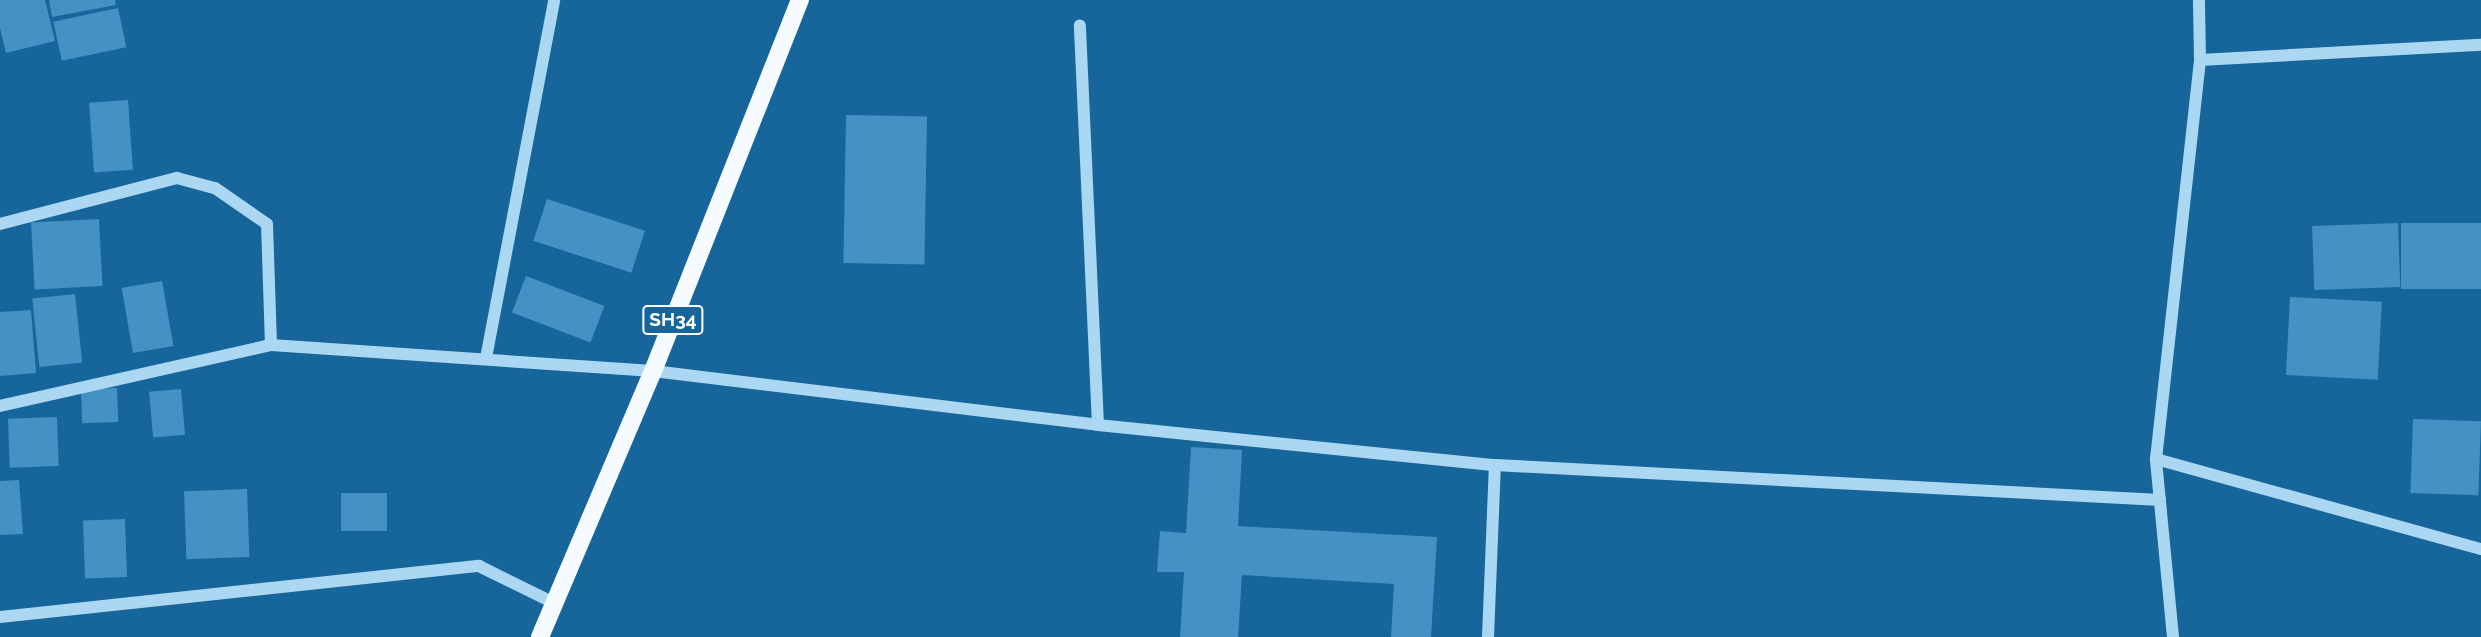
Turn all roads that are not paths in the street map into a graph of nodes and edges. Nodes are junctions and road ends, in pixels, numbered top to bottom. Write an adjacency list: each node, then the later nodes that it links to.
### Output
1 (554, 0): 9 (street)
2 (800, 0): 10 (main road, SH34)
3 (2199, 0): 6 (street)
4 (1080, 25): 12 (street)
5 (2481, 45): 6 (street)
6 (2200, 60): 13 (street)
7 (0, 224): 8 (street)
8 (271, 345): 9 (street); 11 (street)
9 (486, 358): 10 (street)
10 (653, 371): 12 (street); 17 (main road, SH34)
11 (0, 406)
12 (1098, 425): 14 (street)
13 (2156, 459): 15 (street); 16 (street)
14 (1494, 465): 15 (street); 20 (street)
15 (2160, 500): 21 (street)
16 (2481, 549)
17 (554, 603): 18 (street); 19 (main road, SH34)
18 (0, 617)
19 (540, 637)
20 (1488, 637)
21 (2173, 637)

